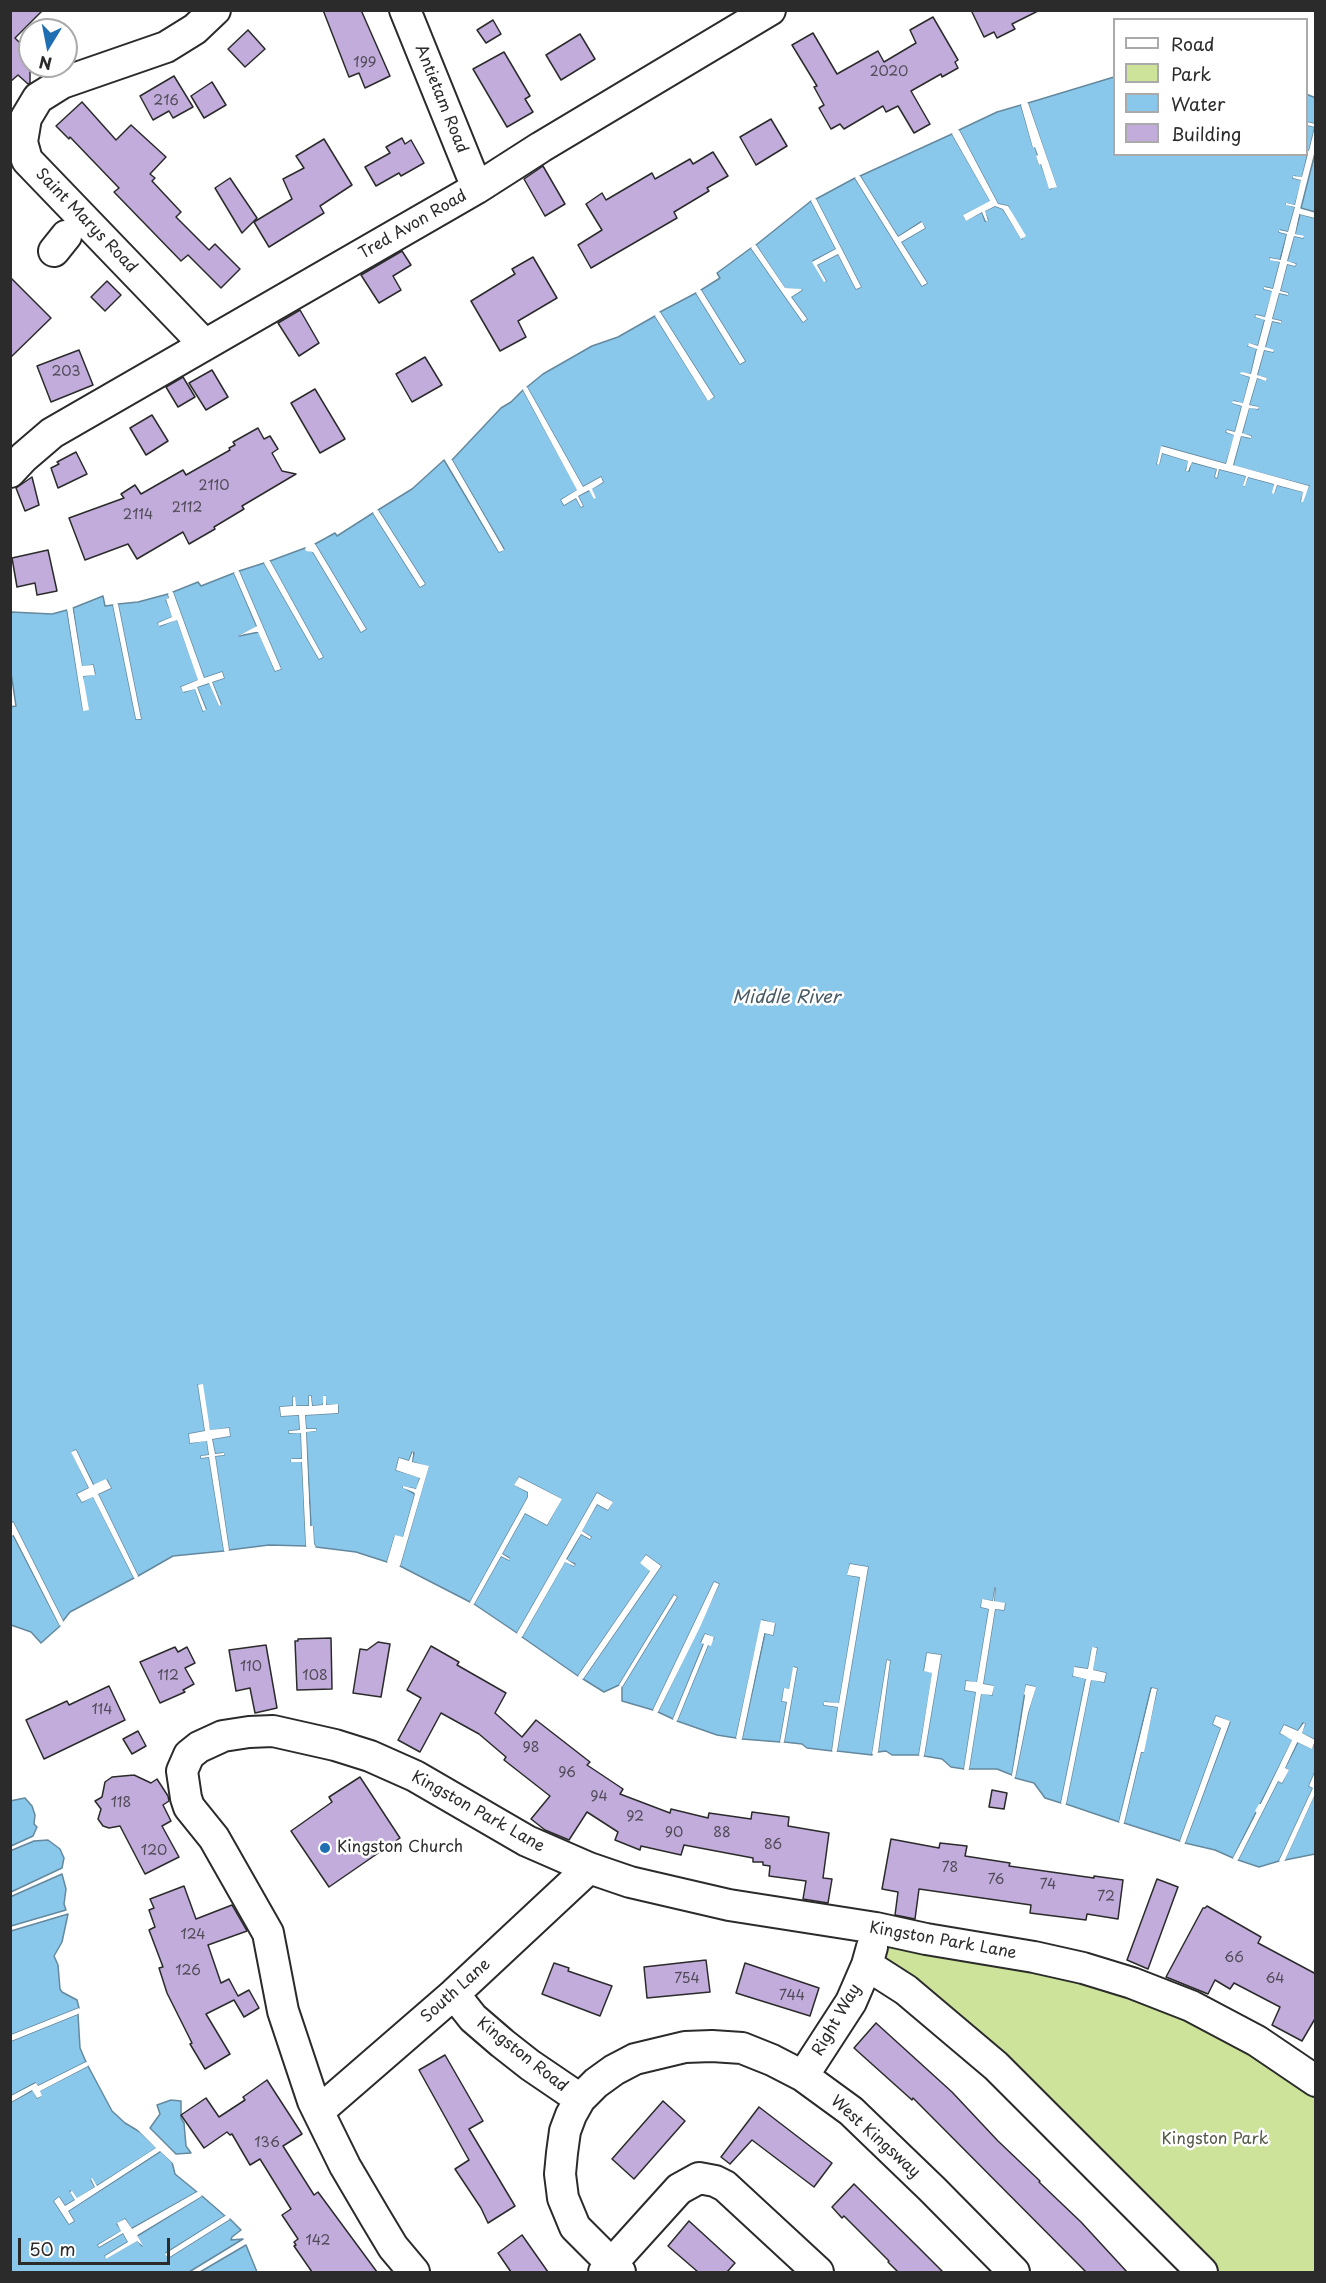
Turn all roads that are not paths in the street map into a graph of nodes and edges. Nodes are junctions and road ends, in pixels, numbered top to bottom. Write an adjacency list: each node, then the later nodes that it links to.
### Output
1 (215, 10): 5 (street, Saint Marys Road)
2 (405, 10): 4 (street, Antietam Road)
3 (770, 10): 4 (street, Tred Avon Road)
4 (477, 188): 5 (street, Tred Avon Road)
5 (205, 345): 6 (street, Tred Avon Road)
6 (10, 471)
7 (589, 1868): 8 (street, Kingston Park Lane); 10 (street, South Lane); 14 (street, Kingston Park Lane)
8 (876, 1928): 9 (street, Right Way); 12 (street, Kingston Park Lane)
9 (867, 1965): 11 (street, Right Way); 19 (street)
10 (454, 1994): 13 (street, Kingston Road); 14 (street, South Lane)
11 (803, 2076): 13 (street, West Kingsway); 18 (street, West Kingsway)
12 (1316, 2081)
13 (580, 2099): 15 (street, Kingston Road)
14 (319, 2111): 16 (street, Kingston Park Lane)
15 (612, 2270): 17 (street)
16 (414, 2272)
17 (818, 2272)
18 (1014, 2272)
19 (1202, 2272)

